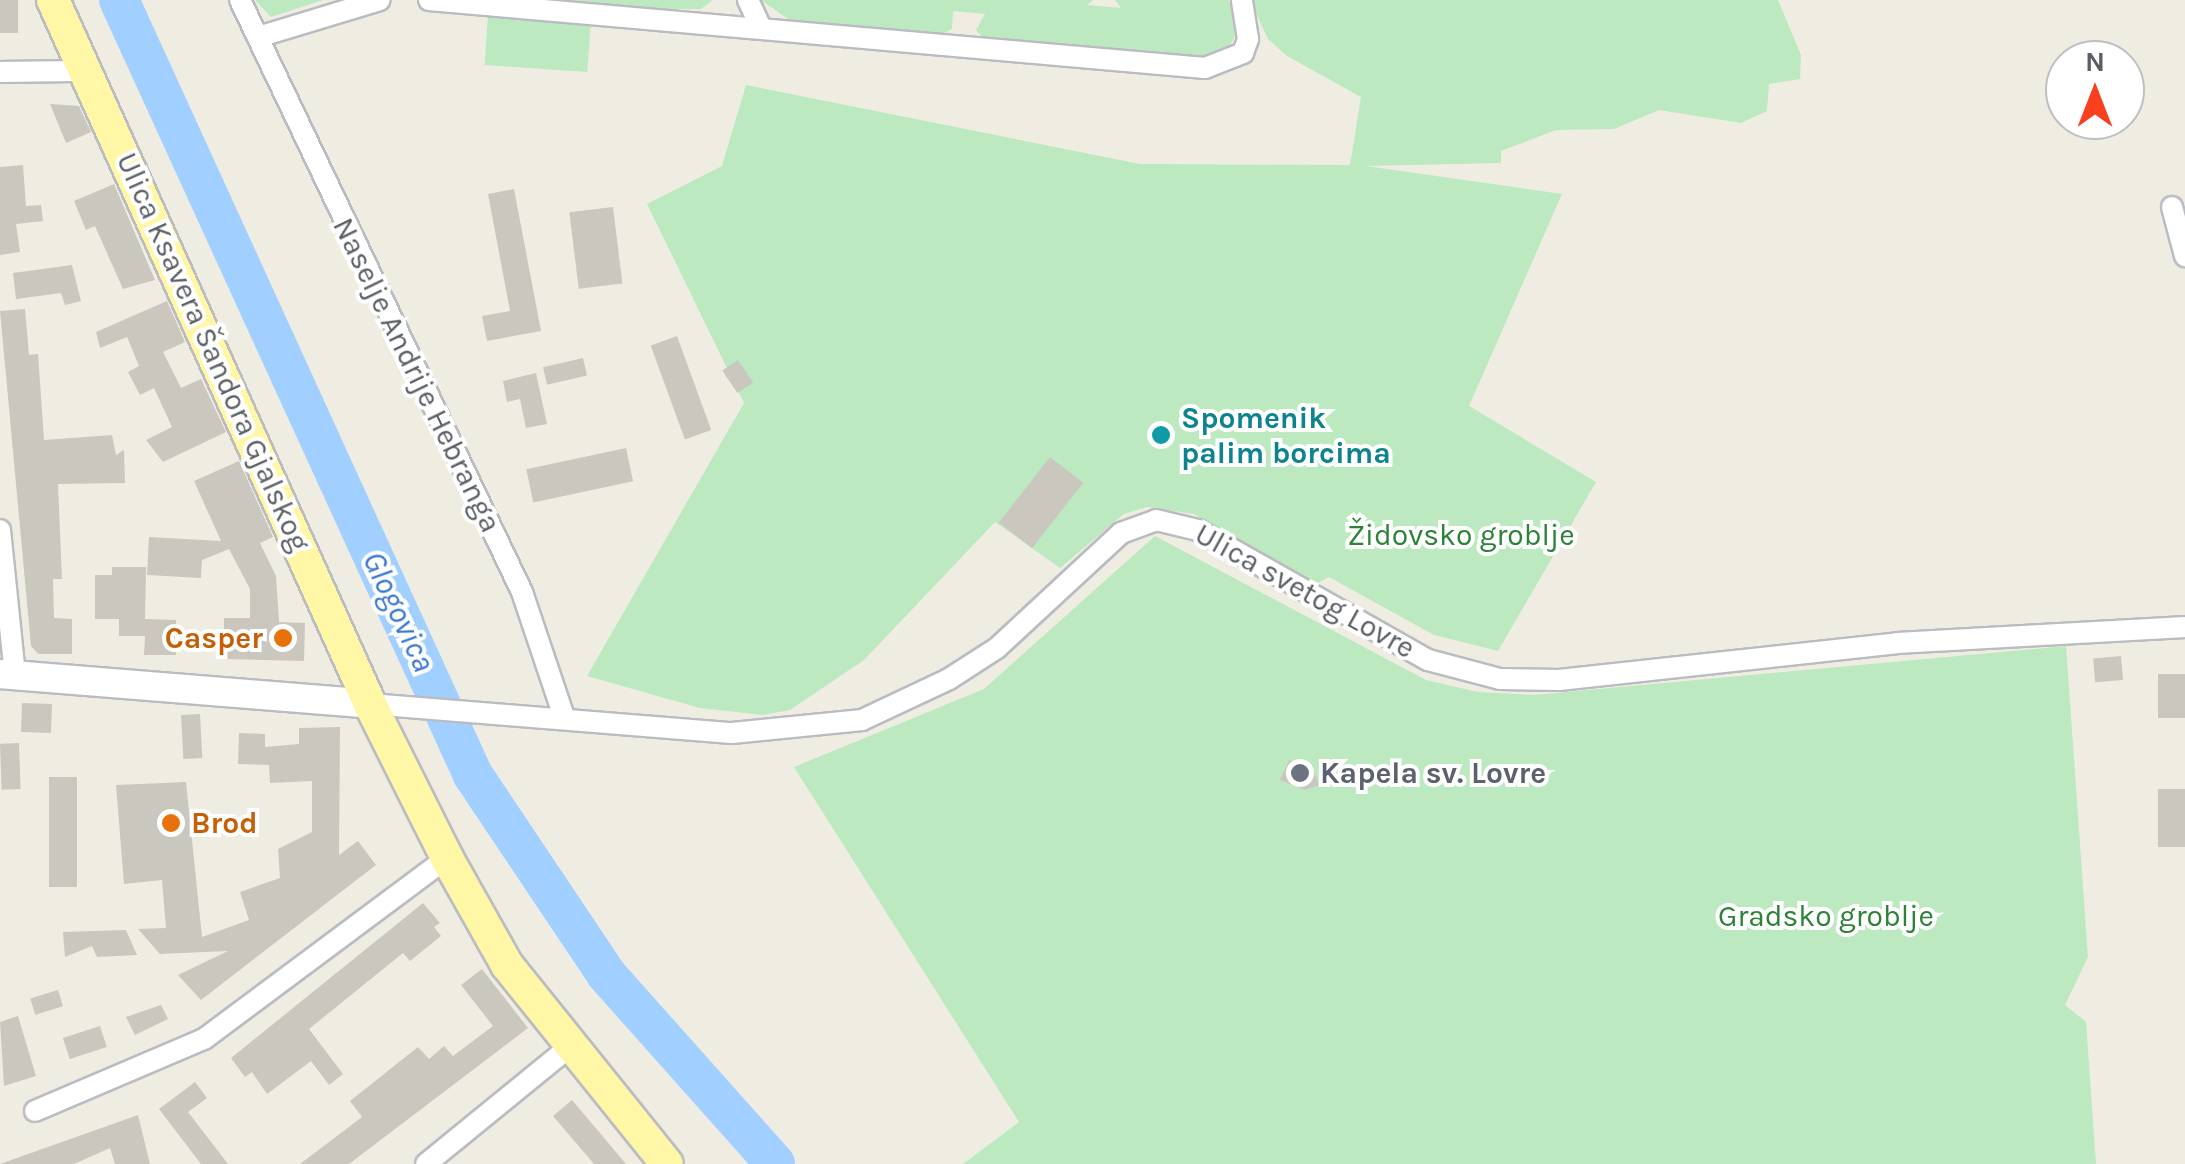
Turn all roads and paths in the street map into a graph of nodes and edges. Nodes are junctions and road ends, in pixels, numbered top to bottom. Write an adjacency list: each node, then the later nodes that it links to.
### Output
1 (53, 0): 9 (main road, Ulica Ksavera Šandora Gjalskog)
2 (240, 0): 8 (street, Naselje Andrije Hebranga)
3 (380, 0): 8 (street)
4 (428, 0): 7 (street)
5 (748, 0): 7 (street)
6 (1242, 0): 7 (street)
7 (760, 26)
8 (258, 37): 17 (street, Naselje Andrije Hebranga)
9 (86, 70): 10 (street); 16 (main road, Ulica Ksavera Šandora Gjalskog)
10 (0, 72)
11 (2172, 207): 12 (street)
12 (2185, 256)
13 (0, 530): 15 (street)
14 (2185, 627): 17 (street, Ulica svetog Lovre)
15 (8, 674): 16 (main road)
16 (386, 706): 17 (street, Ulica svetog Lovre); 18 (main road, Ulica Ksavera Šandora Gjalskog)
17 (564, 717)
18 (446, 858): 19 (main road, Ulica Ksavera Šandora Gjalskog); 20 (street)
19 (568, 1048): 21 (street); 22 (main road, Ulica Ksavera Šandora Gjalskog)
20 (35, 1111)
21 (426, 1164)
22 (668, 1164)

